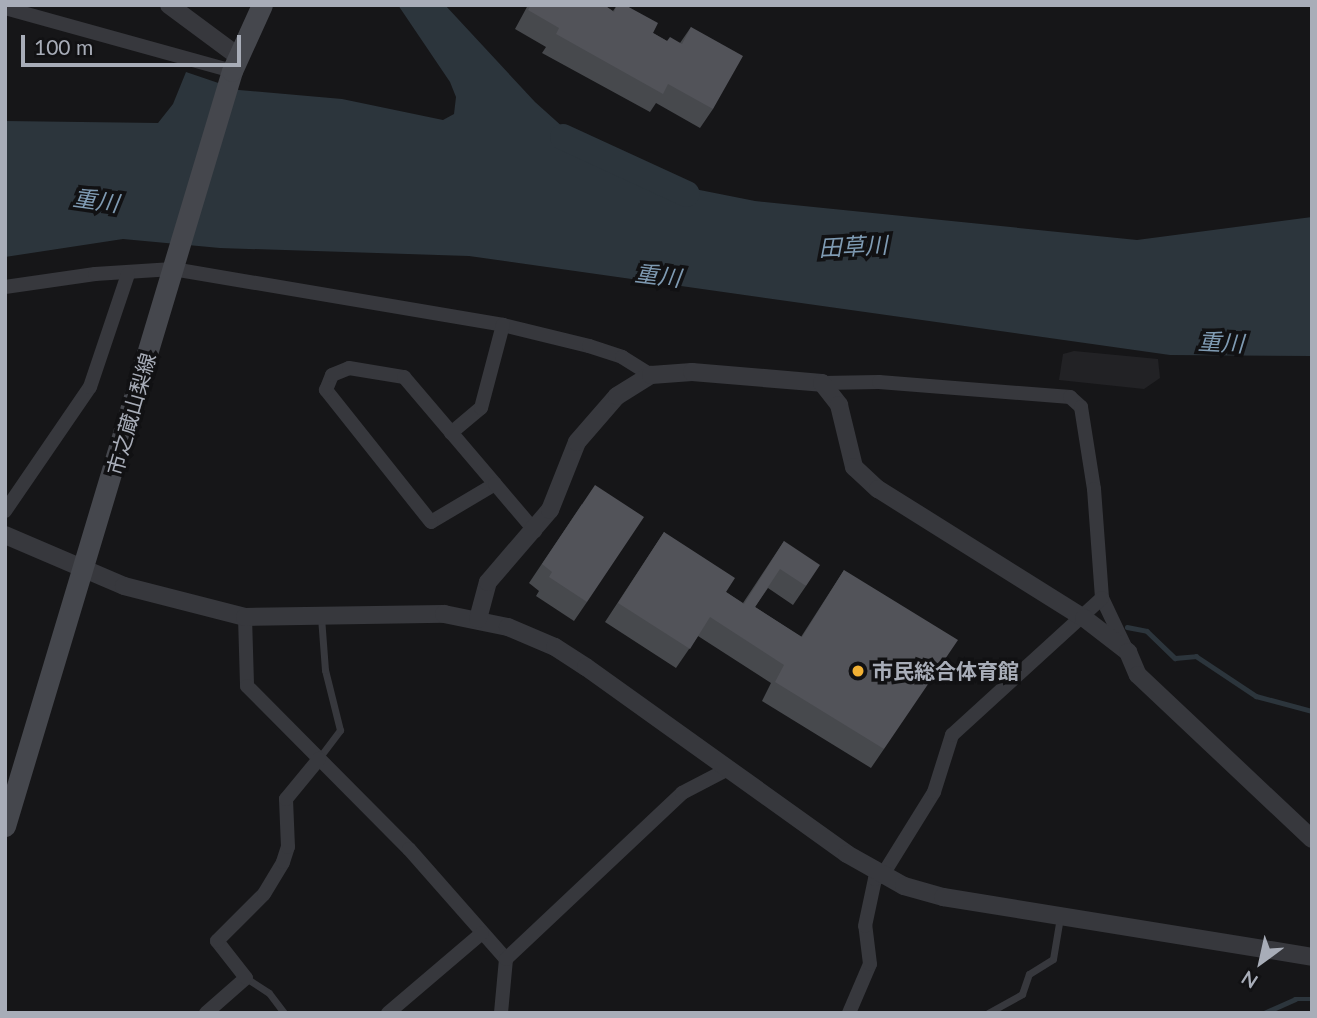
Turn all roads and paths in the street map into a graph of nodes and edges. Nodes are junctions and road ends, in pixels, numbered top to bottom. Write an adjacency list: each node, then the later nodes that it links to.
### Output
1 (169, 5): 4 (street)
2 (262, 5): 4 (main road, 市之蔵山梨線)
3 (5, 8): 4 (street)
4 (234, 68): 5 (main road, 市之蔵山梨線)
5 (174, 264): 6 (street); 8 (street); 16 (main road, 市之蔵山梨線)
6 (128, 274): 7 (street); 13 (street)
7 (5, 287)
8 (503, 325): 9 (street); 11 (street)
9 (651, 376): 10 (street); 14 (street)
10 (822, 383): 17 (street); 20 (street)
11 (452, 433): 12 (street); 12 (street)
12 (495, 484): 14 (street)
13 (5, 510)
14 (535, 531): 21 (street)
15 (5, 535): 16 (street)
16 (84, 570): 18 (street); 25 (main road, 市之蔵山梨線)
17 (1102, 598): 20 (street); 22 (street)
18 (245, 617): 19 (street); 23 (street)
19 (321, 617): 21 (street); 23 (lane)
20 (1084, 618): 22 (street); 27 (street)
21 (478, 619): 24 (street)
22 (1128, 652): 26 (street)
23 (319, 759): 29 (street); 32 (street)
24 (730, 768): 27 (street); 31 (street)
25 (5, 826)
26 (1312, 839)
27 (882, 876): 28 (street); 37 (street)
28 (1060, 917): 30 (street); 38 (lane)
29 (482, 933): 31 (street); 35 (street)
30 (1312, 957)
31 (506, 959): 36 (street)
32 (246, 978): 33 (street); 34 (lane)
33 (206, 1013)
34 (284, 1013)
35 (388, 1013)
36 (500, 1013)
37 (849, 1013)
38 (988, 1013)

